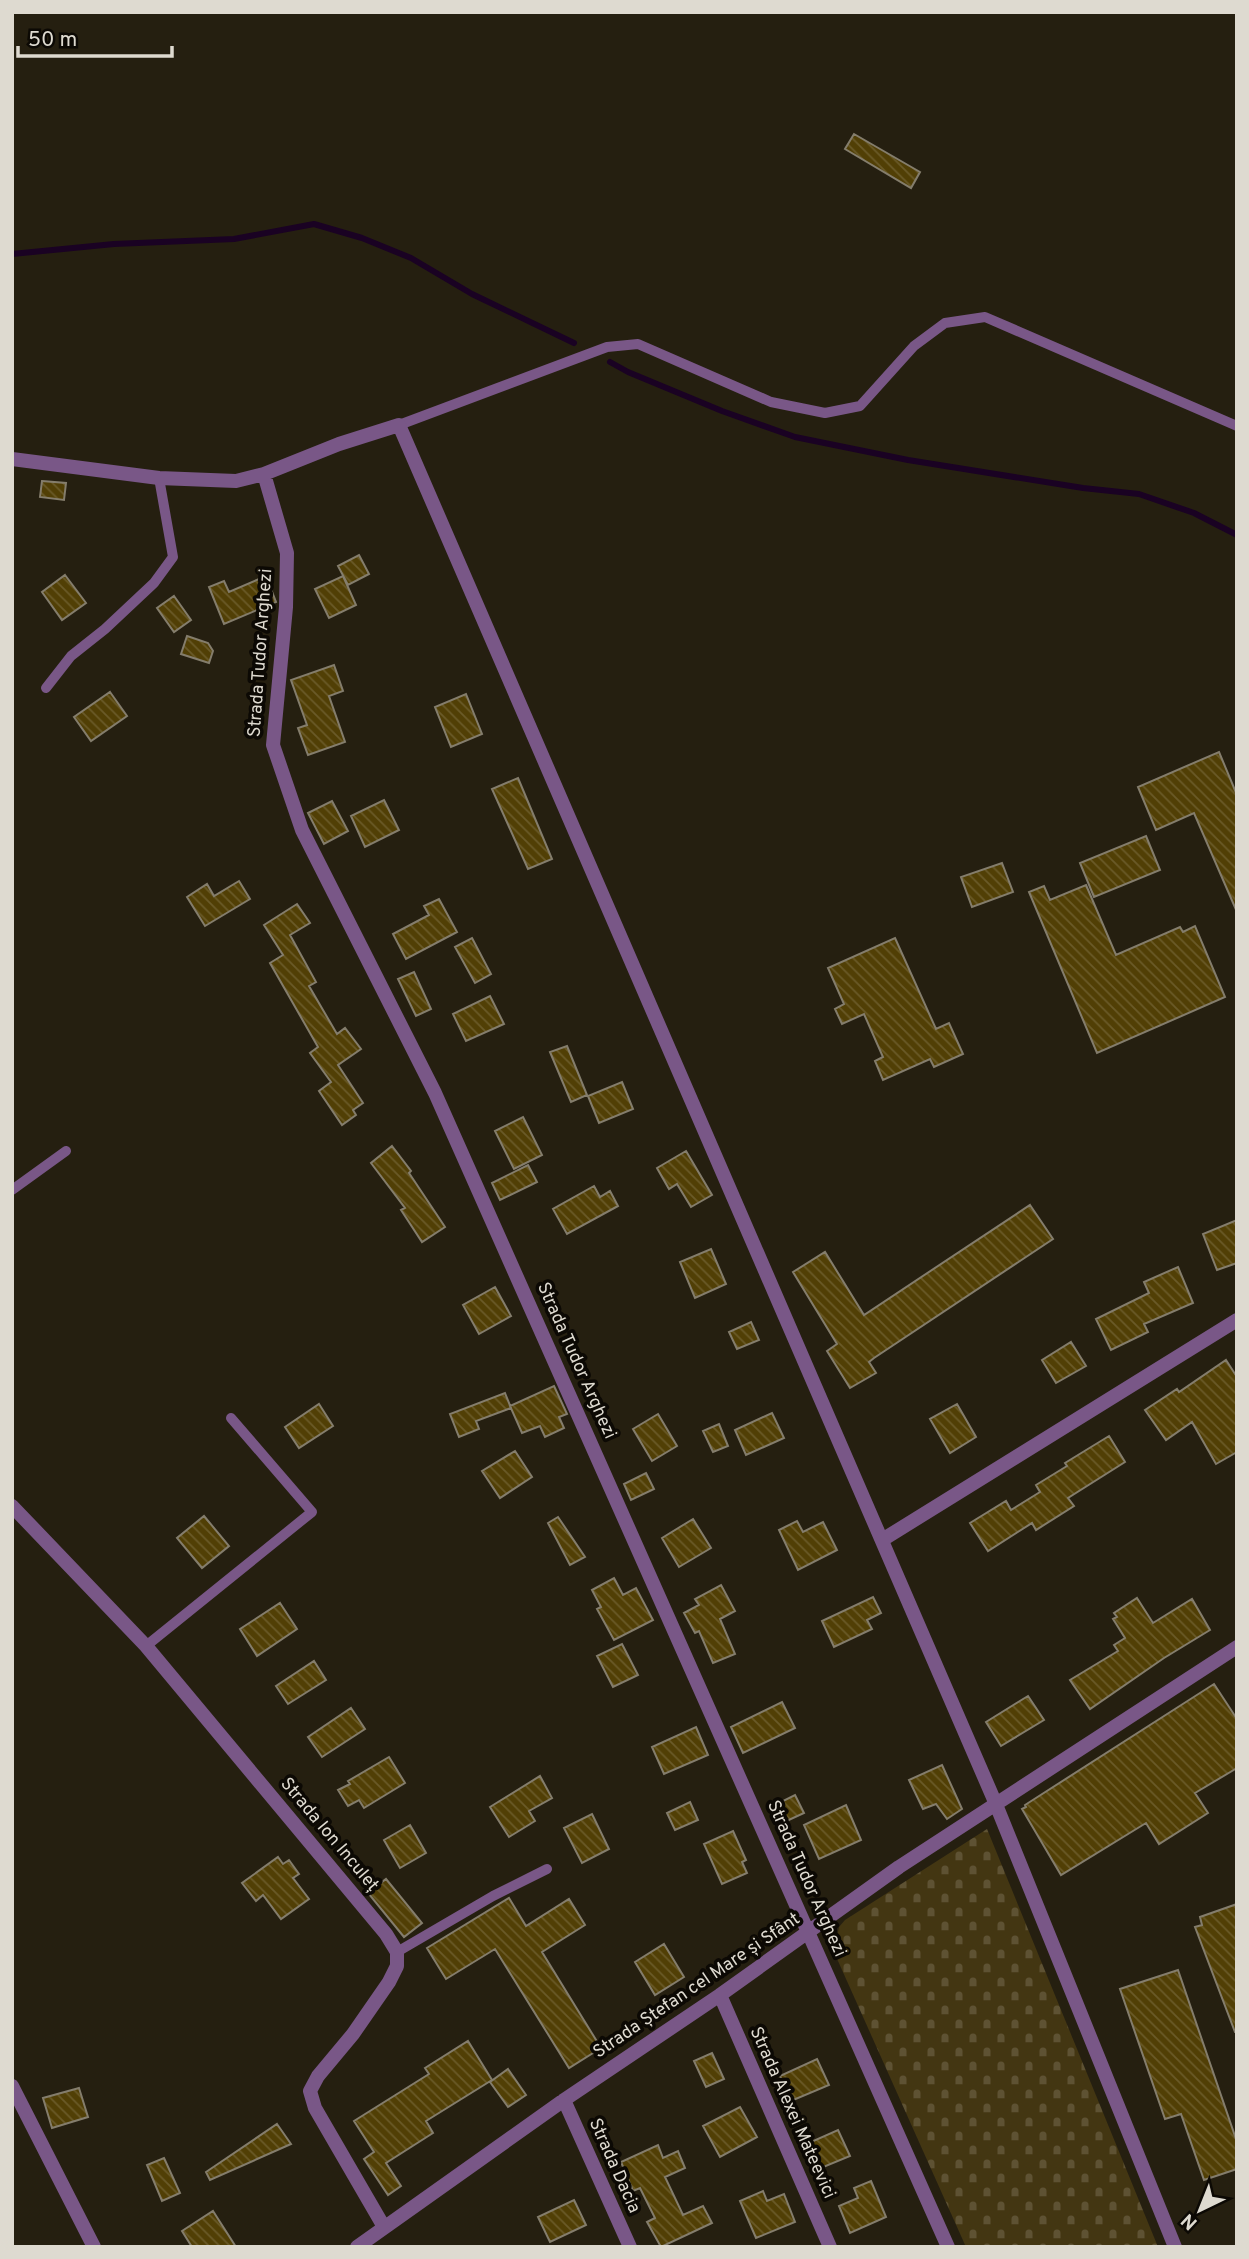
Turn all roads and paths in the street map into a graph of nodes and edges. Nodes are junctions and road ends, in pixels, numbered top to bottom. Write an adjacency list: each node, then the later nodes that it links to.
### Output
1 (399, 425): 2 (lane); 4 (street); 12 (street)
2 (1237, 426)
3 (12, 459): 5 (street)
4 (264, 474): 5 (street); 17 (street, Strada Tudor Arghezi)
5 (159, 478): 6 (lane)
6 (46, 688)
7 (66, 1151): 8 (lane)
8 (12, 1189)
9 (1237, 1320): 12 (street)
10 (231, 1418): 13 (lane)
11 (12, 1506): 13 (street, Strada Ion Inculeț)
12 (882, 1540): 15 (street)
13 (146, 1646): 18 (street, Strada Ion Inculeț)
14 (1237, 1647): 15 (street, Strada Ștefan cel Mare și Sfânt)
15 (995, 1802): 17 (street, Strada Ștefan cel Mare și Sfânt); 28 (street)
16 (547, 1869): 18 (lane)
17 (809, 1933): 19 (street, Strada Ștefan cel Mare și Sfânt); 27 (street, Strada Tudor Arghezi)
18 (397, 1952): 22 (street)
19 (720, 1995): 21 (street, Strada Ștefan cel Mare și Sfânt); 26 (street, Strada Alexei Mateevici)
20 (12, 2086): 23 (street)
21 (564, 2100): 22 (street, Strada Ștefan cel Mare și Sfânt); 25 (street, Strada Dacia)
22 (384, 2227): 24 (street, Strada Ștefan cel Mare și Sfânt)
23 (94, 2247)
24 (357, 2247)
25 (630, 2247)
26 (830, 2247)
27 (948, 2247)
28 (1175, 2247)

